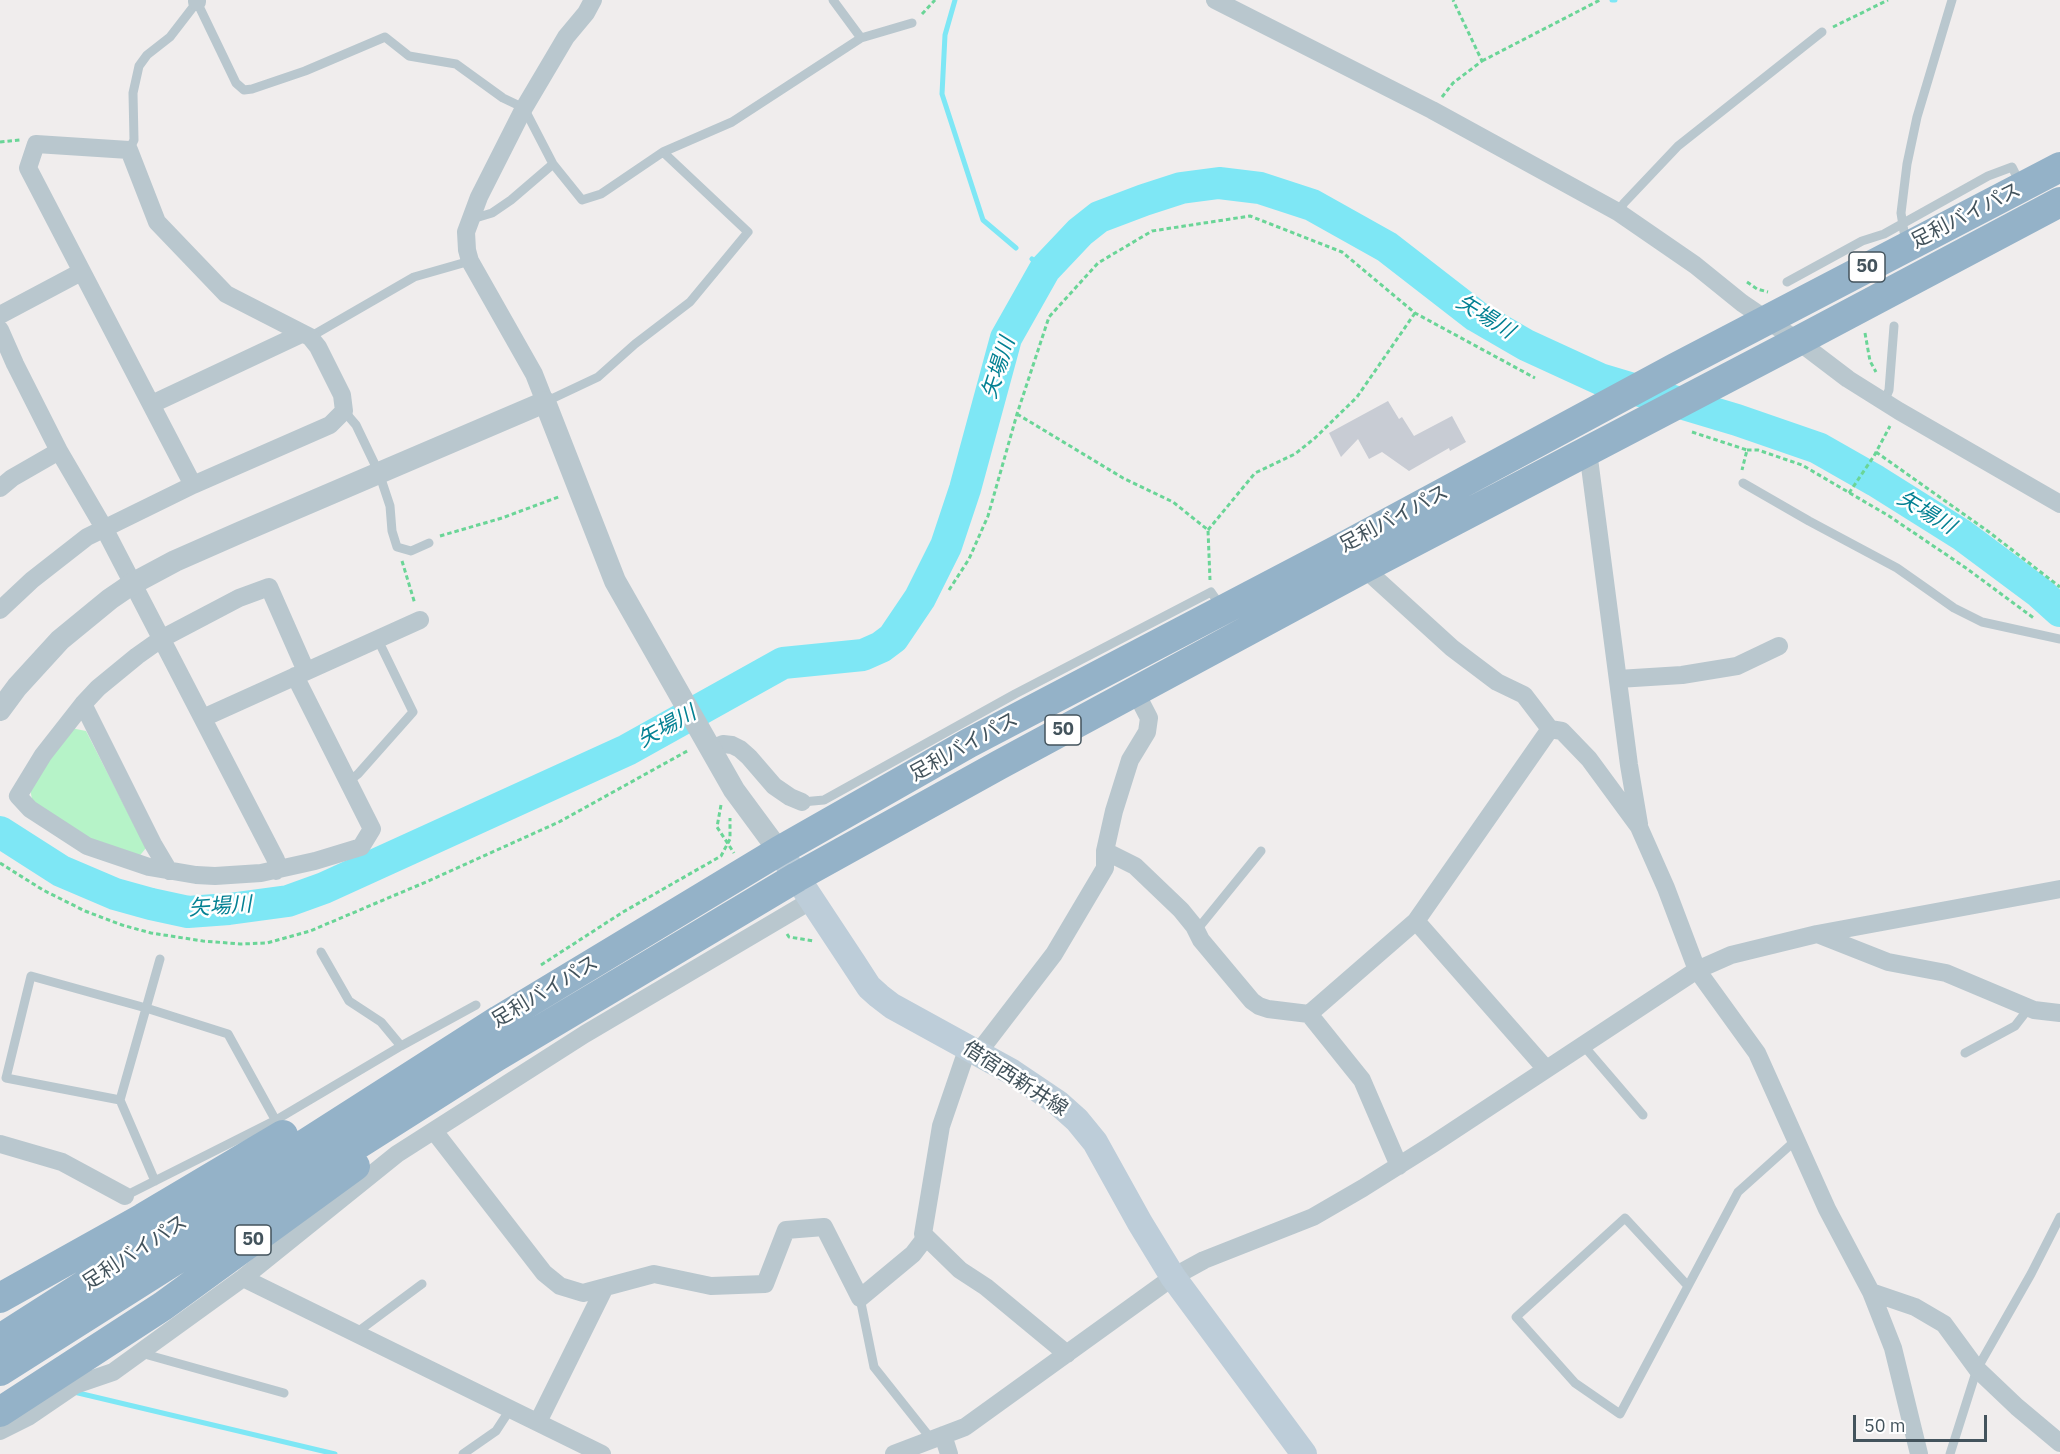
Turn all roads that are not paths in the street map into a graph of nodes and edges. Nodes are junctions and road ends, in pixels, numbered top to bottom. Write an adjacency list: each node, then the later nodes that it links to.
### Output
1 (593, 0): 9 (street)
2 (833, 0): 8 (lane)
3 (1215, 0): 15 (street)
4 (1952, 0): 17 (lane)
5 (197, 1): 9 (lane); 10 (lane)
6 (912, 23): 8 (lane)
7 (1822, 32): 15 (lane)
8 (861, 38): 11 (lane)
9 (524, 108): 12 (lane); 16 (street)
10 (129, 150): 19 (street); 25 (street)
11 (663, 152): 12 (lane); 28 (lane)
12 (553, 164): 16 (lane)
13 (2060, 167): 17 (highway, 足利バイパス / 50)
14 (2060, 202): 26 (highway, 足利バイパス / 50)
15 (1618, 212): 22 (street)
16 (470, 220): 18 (street)
17 (1904, 235): 20 (lane); 22 (highway, 足利バイパス / 50)
18 (470, 261): 25 (lane); 28 (street)
19 (81, 272): 21 (street); 30 (street)
20 (1787, 282)
21 (0, 315)
22 (1765, 320): 26 (street); 43 (highway, 足利バイパス / 50)
23 (1894, 326): 29 (lane)
24 (0, 330): 27 (street)
25 (306, 335): 30 (street); 31 (street)
26 (1798, 341): 29 (street); 33 (highway, 足利バイパス / 50)
27 (8, 369): 32 (street)
28 (545, 402): 34 (street); 57 (street)
29 (1884, 402): 38 (street)
30 (152, 404): 36 (street)
31 (344, 411): 34 (lane); 36 (street)
32 (59, 451): 37 (street); 39 (street)
33 (1588, 451): 41 (highway, 足利バイパス / 50); 51 (street)
34 (379, 473): 40 (lane); 42 (street)
35 (1743, 483): 46 (lane)
36 (193, 484): 39 (street)
37 (0, 488)
38 (2060, 504)
39 (104, 528): 42 (street); 44 (street)
40 (429, 543)
41 (1364, 568): 52 (highway, 足利バイパス / 50); 56 (street)
42 (132, 584): 47 (street); 54 (street)
43 (1217, 601): 59 (lane); 61 (highway, 足利バイパス / 50)
44 (0, 610)
45 (420, 620): 48 (street)
46 (2058, 638)
47 (161, 639): 50 (street); 53 (street); 55 (street)
48 (378, 640): 50 (street); 58 (lane)
49 (1779, 646): 51 (street)
50 (301, 674): 55 (street); 58 (street)
51 (1618, 679): 60 (street)
52 (1135, 691): 62 (street); 66 (highway, 足利バイパス / 50)
53 (83, 704): 64 (street); 64 (street)
54 (0, 710)
55 (203, 718): 65 (street)
56 (1550, 729): 60 (street); 68 (street)
57 (706, 740): 59 (street); 61 (street)
58 (348, 782): 65 (street)
59 (802, 801)
60 (1639, 827): 73 (street)
61 (779, 851): 66 (main road, 借宿西新井線); 76 (highway, 足利バイパス / 50)
62 (1105, 851): 69 (street); 81 (street)
63 (1261, 851): 69 (lane)
64 (169, 871): 65 (street)
65 (276, 871)
66 (804, 888): 81 (main road, 借宿西新井線); 83 (highway, 足利バイパス / 50); 88 (street)
67 (2060, 889): 70 (street)
68 (1416, 921): 78 (street); 84 (street)
69 (1196, 930): 78 (street)
70 (1817, 934): 73 (street); 75 (street)
71 (321, 952): 80 (lane)
72 (160, 959): 74 (lane)
73 (1698, 970): 79 (street); 89 (street)
74 (146, 1008): 85 (lane); 85 (lane); 87 (lane)
75 (2029, 1008): 77 (street); 82 (lane)
76 (487, 1013): 80 (lane); 87 (highway, 50); 91 (highway, 足利バイパス / 50)
77 (2060, 1013)
78 (1309, 1014): 92 (street)
79 (1583, 1045): 84 (street); 86 (lane)
80 (401, 1046): 87 (lane)
81 (973, 1050): 96 (street); 97 (main road, 借宿西新井線)
82 (1965, 1053)
83 (497, 1056): 91 (highway, 足利バイパス / 50); 113 (highway, 50)
84 (1546, 1069): 92 (street)
85 (120, 1100): 93 (lane)
86 (1643, 1114)
87 (280, 1128): 93 (lane); 103 (highway, 50)
88 (434, 1131): 98 (street); 101 (street)
89 (1796, 1140): 100 (lane); 102 (street)
90 (0, 1144): 94 (street)
91 (327, 1147): 106 (highway, 足利バイパス / 50); 110 (highway, 足利バイパス / 50)
92 (1399, 1166): 97 (street)
93 (155, 1181): 94 (lane)
94 (125, 1196)
95 (2060, 1217): 109 (lane)
96 (926, 1237): 104 (street); 108 (street)
97 (1173, 1277): 108 (street); 122 (main road, 借宿西新井線)
98 (243, 1278): 105 (street); 107 (street)
99 (422, 1284): 105 (lane)
100 (1688, 1286): 100 (lane)
101 (605, 1287): 104 (street); 114 (street)
102 (1871, 1292): 109 (street); 123 (street)
103 (0, 1298)
104 (860, 1298): 116 (lane)
105 (356, 1333): 112 (street)
106 (0, 1339)
107 (139, 1353): 111 (lane); 115 (street)
108 (1067, 1354): 116 (street)
109 (1977, 1369): 117 (street); 124 (lane)
110 (0, 1371)
111 (284, 1393)
112 (511, 1408): 114 (street); 118 (lane)
113 (0, 1412)
114 (538, 1422): 119 (street)
115 (0, 1431)
116 (938, 1437): 120 (street); 121 (street)
117 (2060, 1443)
118 (463, 1454)
119 (602, 1454)
120 (894, 1454)
121 (948, 1454)
122 (1304, 1454)
123 (1919, 1454)
124 (1950, 1454)

